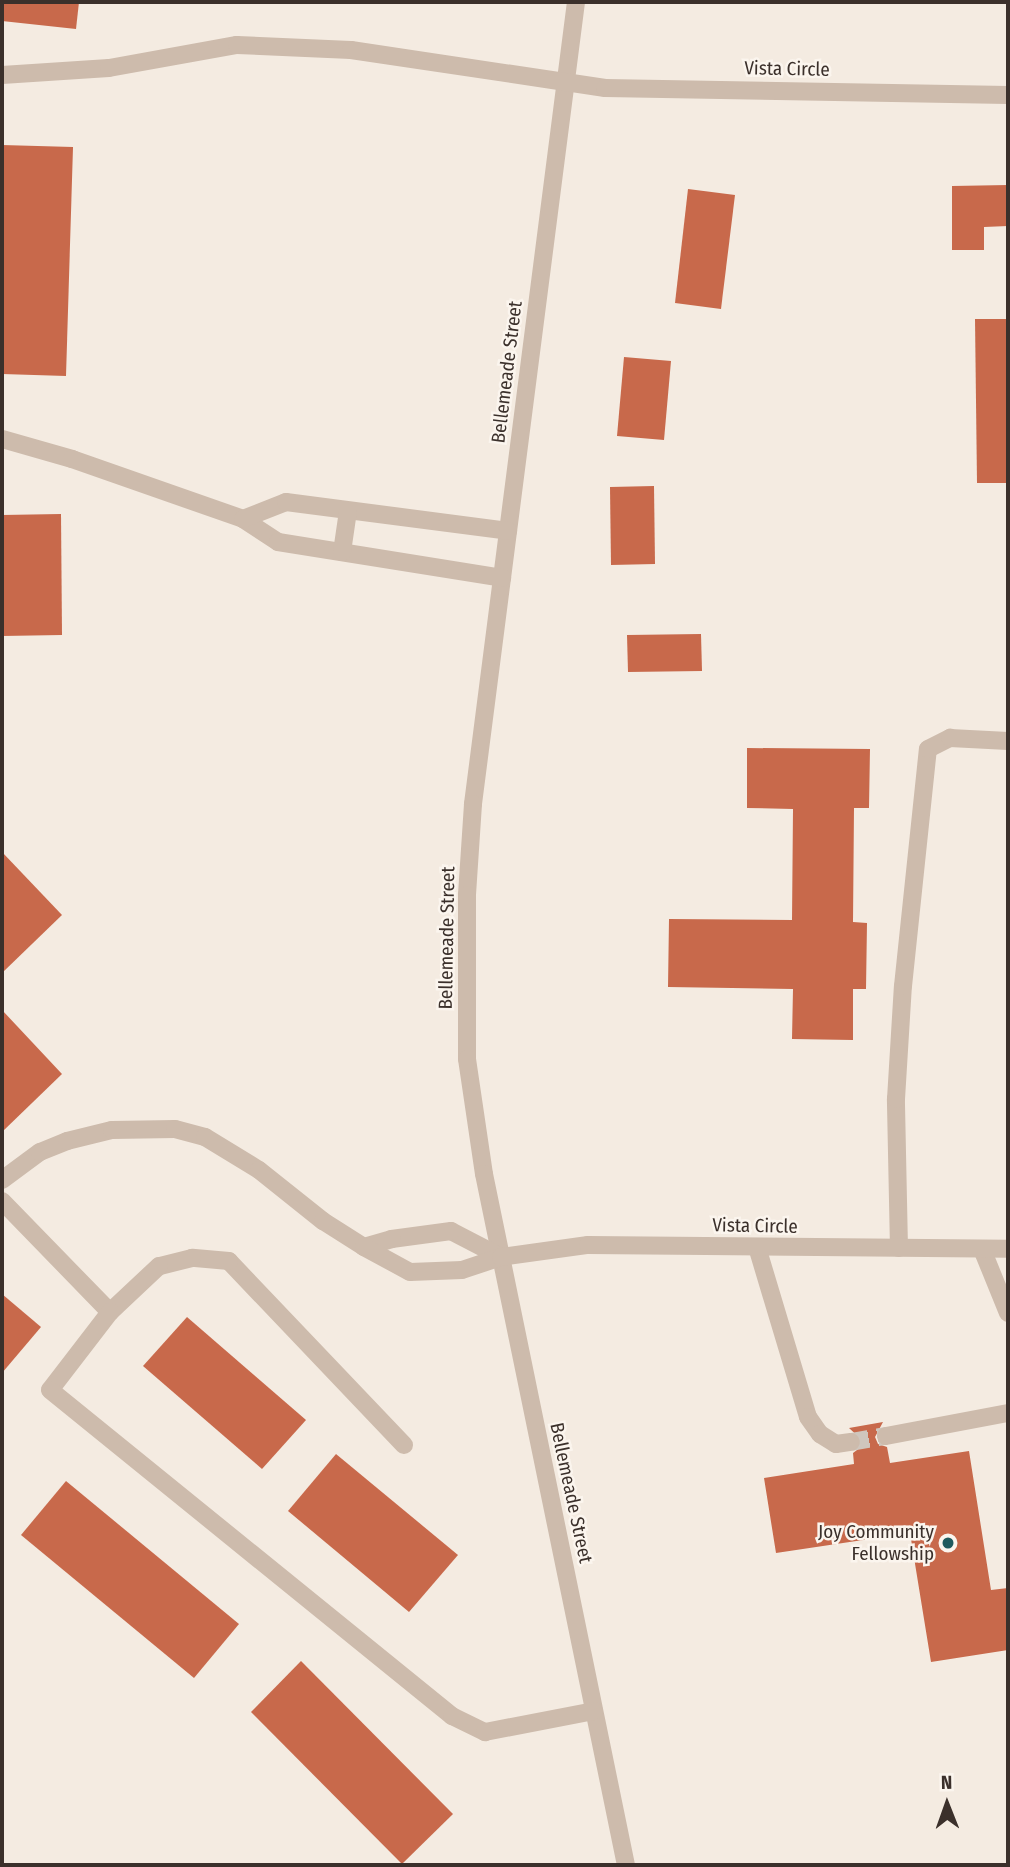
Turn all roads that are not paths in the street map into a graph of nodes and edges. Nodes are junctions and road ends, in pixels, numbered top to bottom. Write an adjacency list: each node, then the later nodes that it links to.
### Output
1 (576, 2): 3 (street, Bellemeade Street)
2 (2, 75): 3 (street, Vista Circle)
3 (566, 80): 4 (street, Vista Circle); 8 (street, Bellemeade Street)
4 (1008, 95)
5 (2, 439): 7 (street)
6 (348, 511): 7 (street); 8 (street); 9 (street)
7 (243, 519): 9 (street)
8 (508, 531): 10 (street, Bellemeade Street)
9 (342, 552): 10 (street)
10 (502, 578): 19 (street, Bellemeade Street)
11 (1008, 741): 16 (street)
12 (2, 1180): 14 (street, Vista Circle)
13 (2, 1201): 20 (street)
14 (364, 1247): 19 (street); 19 (street, Vista Circle)
15 (757, 1247): 16 (street, Vista Circle); 19 (street, Vista Circle); 24 (street)
16 (899, 1248): 17 (street, Vista Circle)
17 (982, 1249): 18 (street, Vista Circle); 21 (street)
18 (1008, 1250)
19 (501, 1256): 26 (street, Bellemeade Street)
20 (110, 1312): 25 (street); 26 (street)
21 (1008, 1312)
22 (1008, 1413): 23 (street)
23 (886, 1436)
24 (851, 1442)
25 (404, 1445)
26 (594, 1711): 27 (street, Bellemeade Street)
27 (626, 1865)

